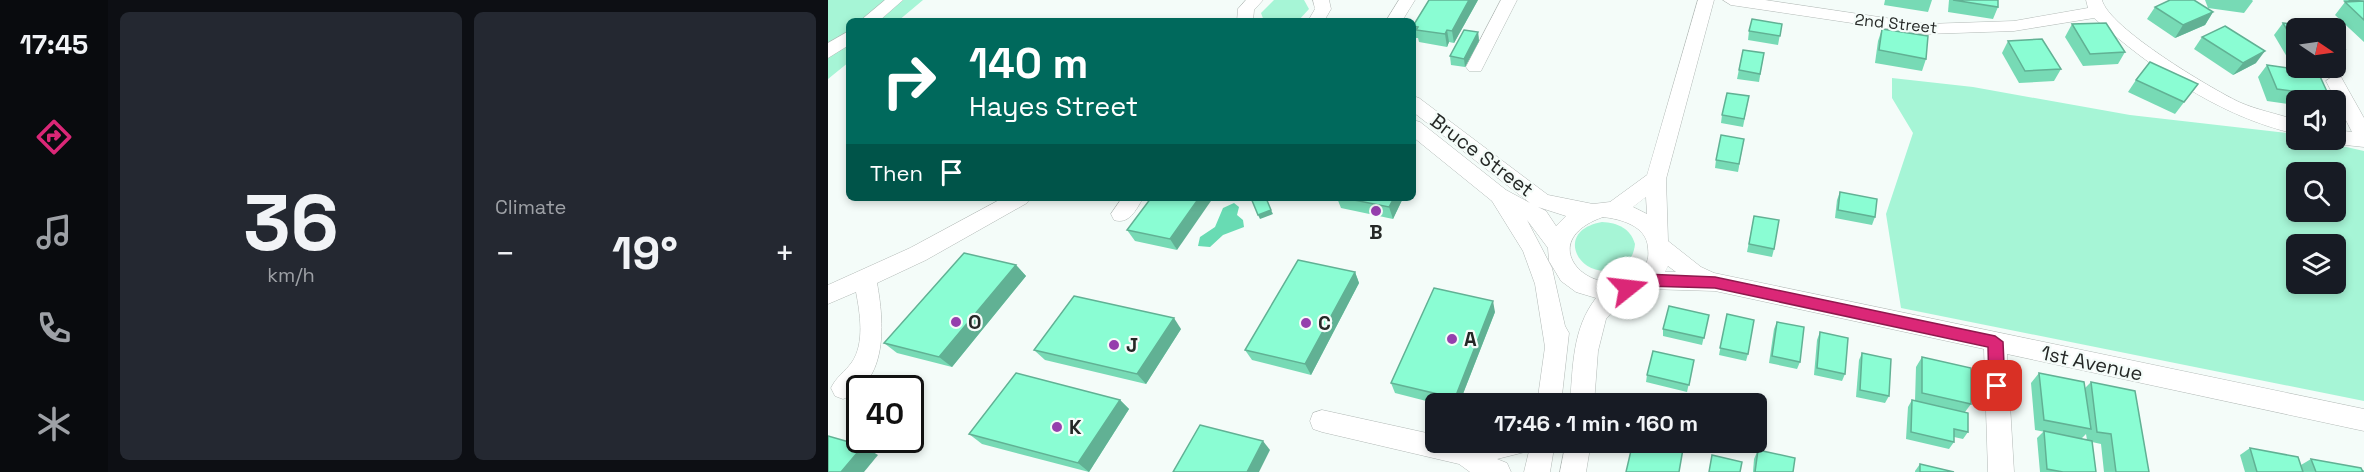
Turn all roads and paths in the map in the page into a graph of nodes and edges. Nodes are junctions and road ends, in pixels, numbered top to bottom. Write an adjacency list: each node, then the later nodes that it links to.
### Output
1 (895, 0): 8 (street)
2 (1407, 0): 10 (street)
3 (1509, 0): 13 (street)
4 (1706, 0): 20 (street)
5 (1731, 0): 7 (street, 2nd Street)
6 (1323, 1): 9 (street)
7 (2096, 6): 16 (street, 2nd Street)
8 (872, 18)
9 (1318, 18)
10 (1396, 18)
11 (846, 38): 12 (street)
12 (828, 52)
13 (1475, 67)
14 (2335, 81): 19 (street)
15 (1416, 104): 24 (street, Bruce Street)
16 (2286, 124)
17 (1416, 129): 21 (street, Bruce Street)
18 (2346, 137): 19 (street)
19 (2364, 138)
20 (1656, 179): 23 (street); 25 (street)
21 (1499, 195): 26 (street, Bruce Street); 32 (street)
22 (1014, 201): 27 (street)
23 (1616, 209): 24 (street); 25 (street)
24 (1589, 211): 26 (street)
25 (1659, 244): 28 (street, 1st Avenue); 29 (street)
26 (1558, 254): 29 (street); 32 (street)
27 (865, 278): 30 (street); 33 (street)
28 (1715, 282): 29 (street, 1st Avenue); 31 (street, 1st Avenue)
29 (1636, 284): 35 (street)
30 (828, 296)
31 (1995, 342): 36 (street, 1st Avenue); 44 (street)
32 (1556, 346): 34 (street)
33 (843, 388)
34 (1550, 393)
35 (1583, 393)
36 (2364, 420)
37 (1322, 421): 40 (street)
38 (1541, 453): 42 (street)
39 (1577, 453): 43 (street)
40 (1467, 454): 41 (street)
41 (1498, 472)
42 (1537, 472)
43 (1573, 472)
44 (2001, 472)

